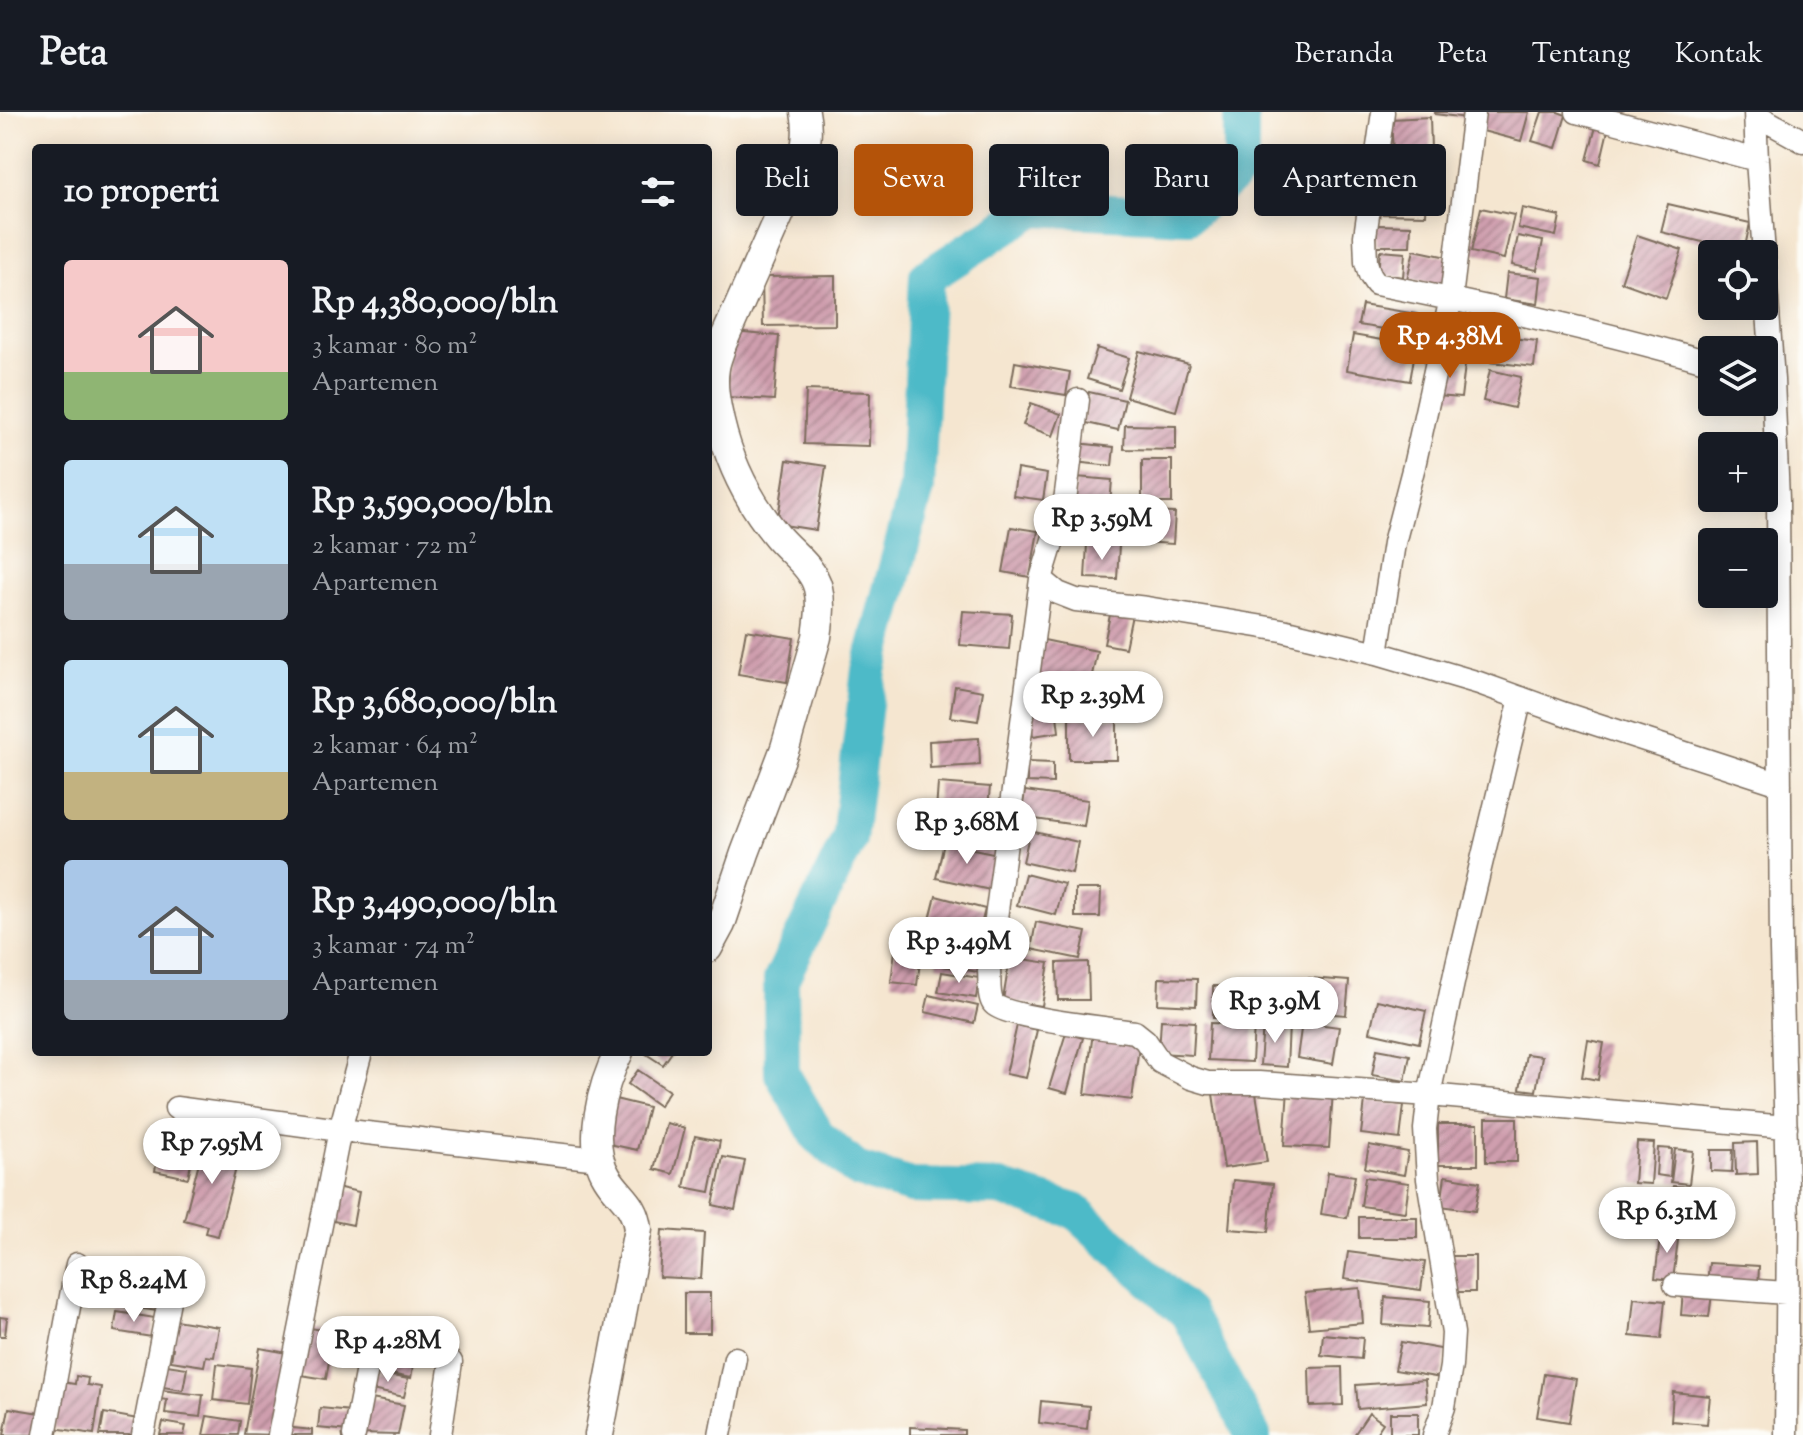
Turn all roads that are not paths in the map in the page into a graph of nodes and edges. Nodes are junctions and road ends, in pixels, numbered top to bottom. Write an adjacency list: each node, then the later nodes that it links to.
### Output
1 (805, 112): 17 (street)
2 (1383, 112): 9 (street)
3 (1474, 112): 9 (street)
4 (1577, 112): 7 (street)
5 (1756, 113): 6 (street); 7 (street)
6 (1803, 141)
7 (1757, 160): 8 (street)
8 (1763, 240)
9 (1451, 298): 10 (street); 14 (street)
10 (1698, 359)
11 (1078, 400): 13 (street)
12 (1772, 416): 16 (street)
13 (1041, 579): 14 (street); 20 (street)
14 (1377, 653): 15 (street)
15 (1521, 698): 16 (street); 20 (street)
16 (1780, 784): 22 (street)
17 (712, 941)
18 (360, 1056): 23 (street)
19 (617, 1056): 24 (street)
20 (1429, 1095): 22 (street); 39 (street)
21 (176, 1108): 23 (street)
22 (1786, 1127): 28 (street)
23 (340, 1130): 24 (street); 34 (street)
24 (599, 1159): 37 (street)
25 (77, 1264): 32 (street)
26 (1675, 1285): 28 (street)
27 (171, 1290): 33 (street)
28 (1786, 1293): 40 (street)
29 (371, 1348): 35 (street)
30 (735, 1358): 38 (street)
31 (451, 1362): 36 (street)
32 (45, 1435)
33 (143, 1435)
34 (279, 1435)
35 (354, 1435)
36 (440, 1435)
37 (599, 1435)
38 (720, 1435)
39 (1434, 1435)
40 (1786, 1435)

